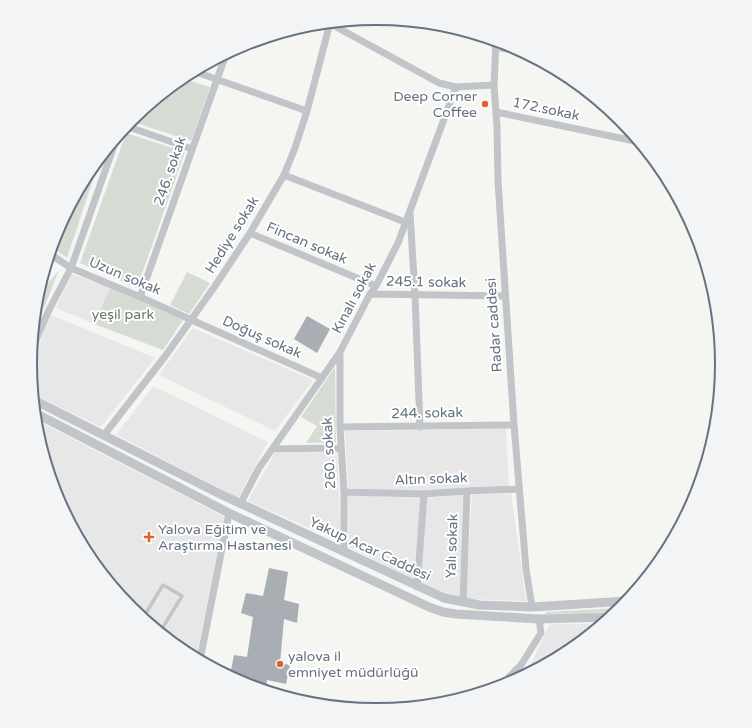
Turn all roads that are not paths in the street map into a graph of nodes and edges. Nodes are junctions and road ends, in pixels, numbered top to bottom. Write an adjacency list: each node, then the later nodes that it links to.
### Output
1 (337, 28): 8 (street)
2 (328, 29): 9 (street, Hediye sokak)
3 (495, 47): 7 (street, Radar caddesi)
4 (223, 61): 6 (street, 246. sokak)
5 (201, 74): 6 (street)
6 (217, 79): 9 (street); 13 (street, 246. sokak)
7 (494, 85): 8 (street); 10 (street, Radar caddesi)
8 (456, 87): 16 (street, Kınalı sokak)
9 (307, 111): 15 (street, Hediye sokak)
10 (496, 112): 12 (street, 172.sokak); 24 (street, Radar caddesi)
11 (132, 128): 13 (street)
12 (631, 140)
13 (192, 149): 25 (street, 246. sokak)
14 (112, 152): 20 (street)
15 (284, 175): 17 (street); 18 (street, Hediye sokak)
16 (410, 211): 17 (street, Kınalı sokak); 23 (street)
17 (406, 222): 21 (street, Kınalı sokak)
18 (250, 232): 21 (street, Fincan sokak); 26 (street, Hediye sokak)
19 (54, 257): 20 (street, Uzun sokak)
20 (71, 268): 25 (street, Uzun sokak); 27 (street)
21 (376, 286): 22 (street, Kınalı sokak)
22 (370, 294): 23 (street, 245.1 sokak); 28 (street, Kınalı sokak)
23 (415, 295): 24 (street, 245.1 sokak); 34 (street)
24 (505, 296): 32 (street, Radar caddesi)
25 (140, 297): 26 (street, Uzun sokak)
26 (191, 320): 29 (street, Doğuş sokak); 35 (street, Hediye sokak)
27 (39, 333)
28 (340, 352): 29 (street, Kınalı sokak); 33 (street, 260. sokak)
29 (322, 378): 37 (street, Kınalı sokak)
30 (40, 403): 35 (street, Yakup Acar Caddesi)
31 (42, 416): 43 (street, Yakup Acar Caddesi)
32 (514, 425): 34 (street, 244. sokak); 38 (street, Radar caddesi)
33 (340, 427): 34 (street, 244. sokak); 36 (street, 260. sokak)
34 (420, 427)
35 (104, 435): 42 (street, Yakup Acar Caddesi)
36 (342, 448): 37 (street); 40 (street, 260. sokak)
37 (273, 449): 42 (street, Kınalı sokak)
38 (519, 489): 39 (street, Altın sokak); 48 (street, Radar caddesi)
39 (467, 491): 41 (street, Altın sokak); 47 (street, Yalı sokak)
40 (344, 492): 41 (street, Altın sokak); 44 (street, 260. sokak)
41 (424, 494): 45 (street)
42 (240, 504): 44 (street, Yakup Acar Caddesi)
43 (229, 513): 51 (street, Yakup Acar Caddesi); 53 (street)
44 (344, 552): 45 (street, Yakup Acar Caddesi)
45 (417, 587): 47 (street, Yakup Acar Caddesi)
46 (618, 601): 48 (street, Yakup Acar Caddesi)
47 (463, 602): 48 (street, Yakup Acar Caddesi)
48 (532, 606)
49 (146, 613): 52 (lane)
50 (602, 617): 51 (street, Yakup Acar Caddesi)
51 (539, 619): 54 (street)
52 (163, 627)
53 (201, 655)
54 (511, 675)

